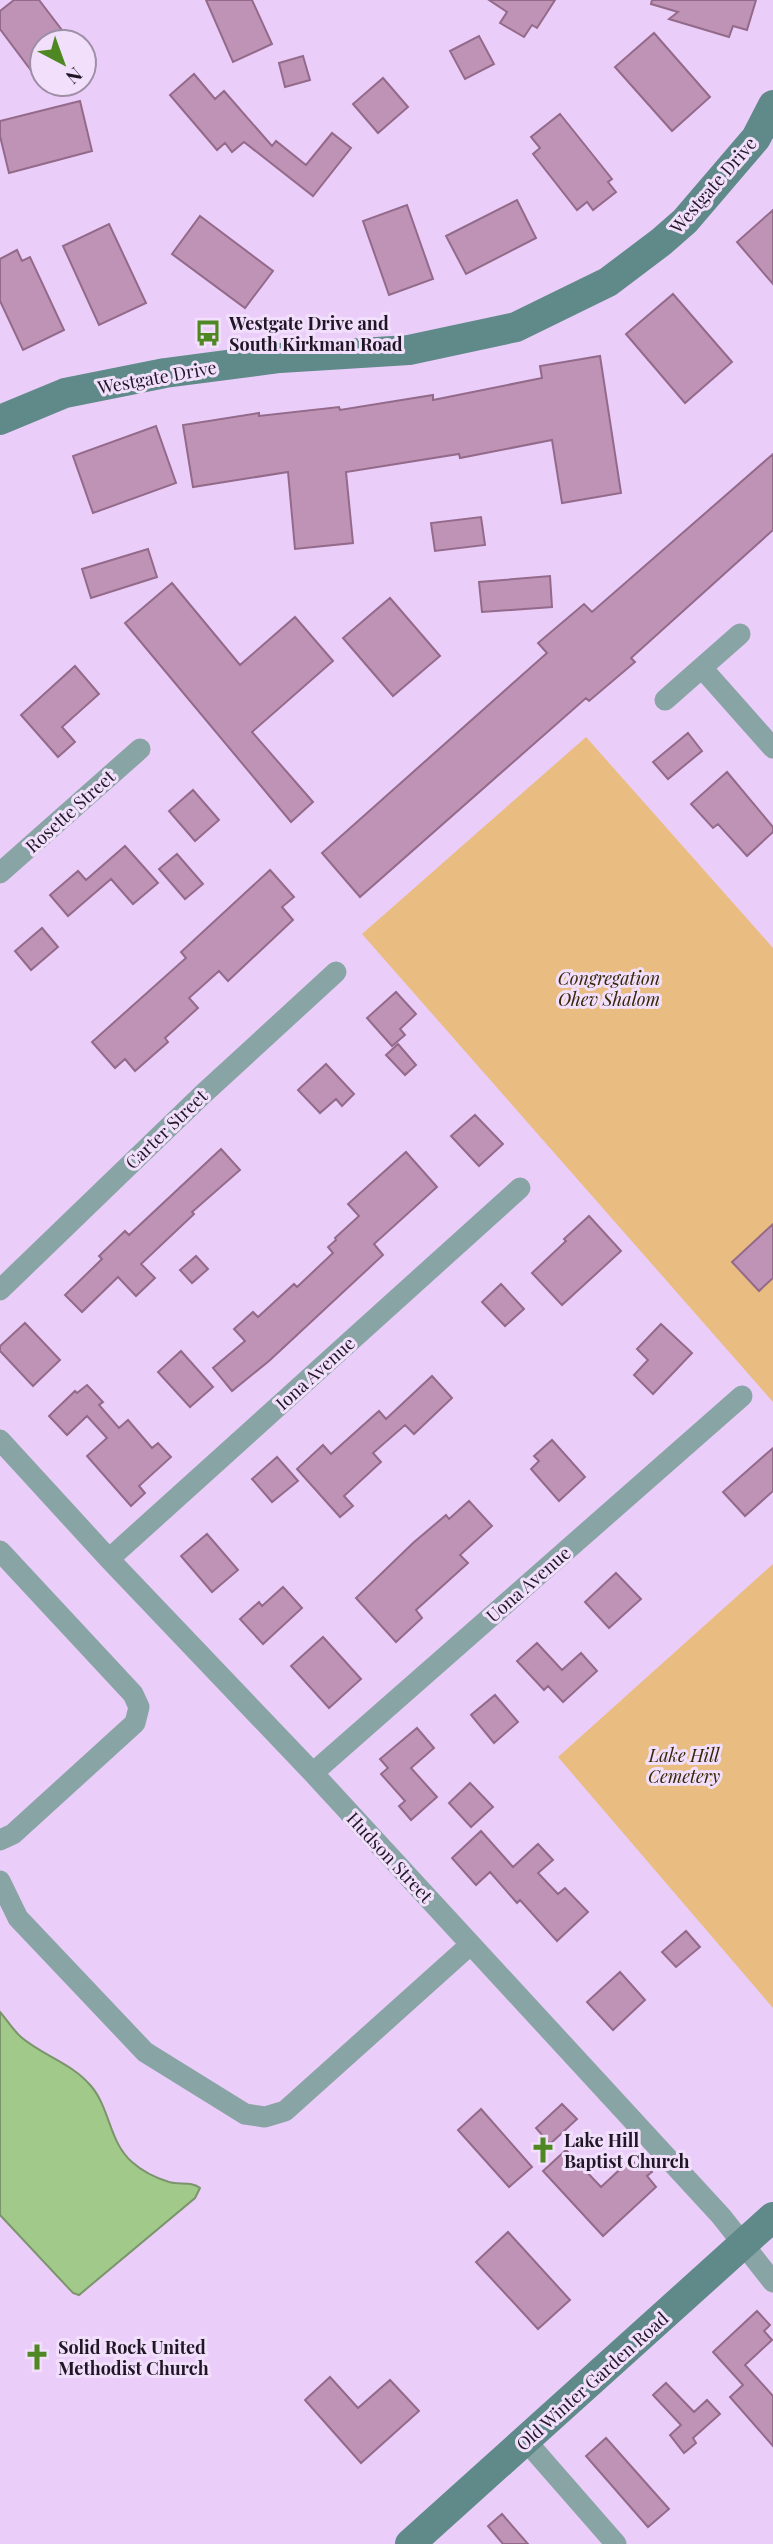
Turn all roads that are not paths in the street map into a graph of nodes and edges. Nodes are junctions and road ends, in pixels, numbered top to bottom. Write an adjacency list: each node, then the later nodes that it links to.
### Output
1 (773, 105): 2 (street, Westgate Drive)
2 (0, 419)
3 (740, 634): 4 (street)
4 (702, 668): 5 (street); 6 (street)
5 (665, 700)
6 (773, 748)
7 (140, 749): 8 (street, Rosette Street)
8 (0, 873)
9 (336, 972): 11 (street, Carter Street)
10 (520, 1188): 15 (street, Iona Avenue)
11 (0, 1290)
12 (742, 1396): 16 (street, Uona Avenue)
13 (0, 1440): 15 (street, Hudson Street)
14 (0, 1551): 17 (street)
15 (109, 1559): 16 (street, Hudson Street)
16 (313, 1773): 19 (street, Hudson Street)
17 (0, 1840)
18 (0, 1881): 19 (street)
19 (470, 1945): 21 (street, Hudson Street)
20 (773, 2217): 21 (street, Old Winter Garden Road)
21 (743, 2244): 22 (street, Hudson Street); 23 (street, Old Winter Garden Road)
22 (773, 2281)
23 (526, 2441): 24 (street, Old Winter Garden Road); 25 (street)
24 (410, 2544)
25 (616, 2544)

